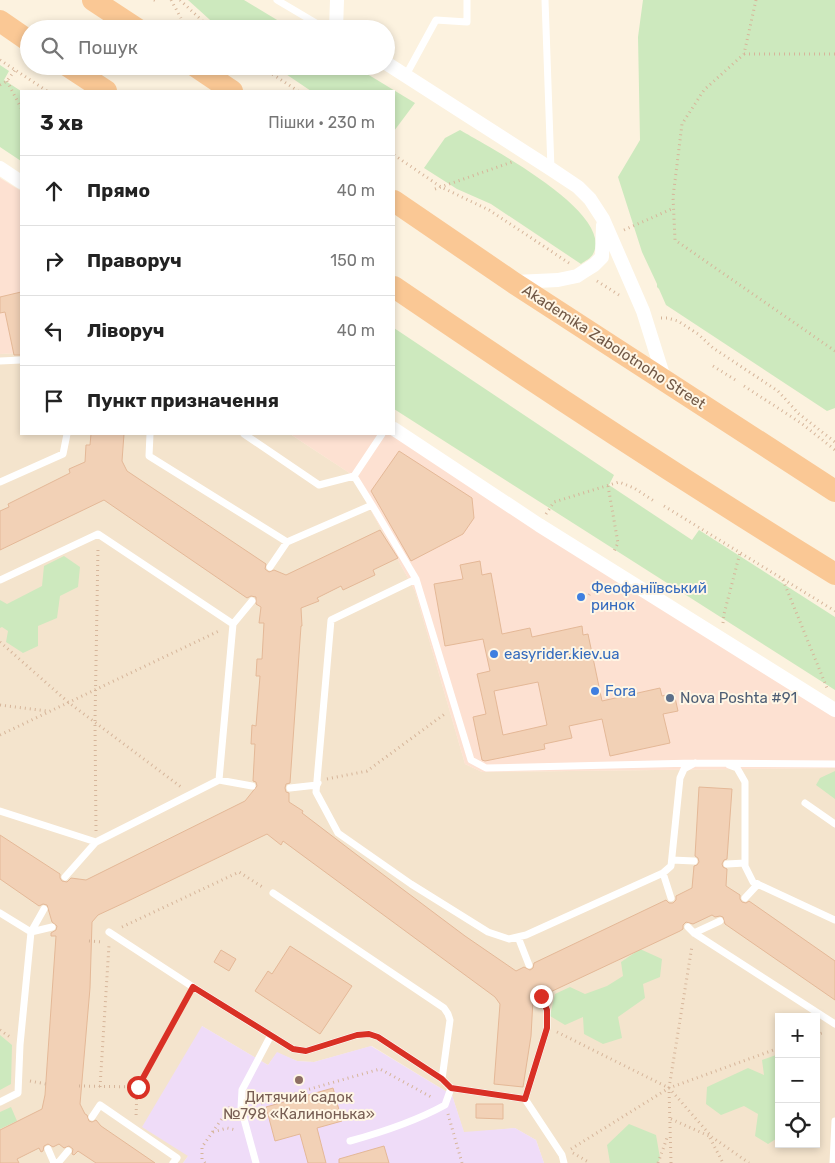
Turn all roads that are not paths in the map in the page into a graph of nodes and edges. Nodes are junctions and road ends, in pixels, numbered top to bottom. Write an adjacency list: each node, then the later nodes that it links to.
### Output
1 (93, 0): 6 (highway)
2 (277, 0): 7 (lane)
3 (337, 0): 8 (street)
4 (467, 0): 14 (lane)
5 (545, 0): 18 (lane)
6 (123, 20)
7 (311, 20)
8 (336, 20)
9 (3, 26): 10 (highway)
10 (20, 36)
11 (395, 68): 14 (street)
12 (82, 75): 15 (highway)
13 (208, 75): 16 (highway)
14 (406, 75): 18 (street)
15 (104, 90)
16 (231, 90)
17 (0, 168): 19 (street)
18 (551, 169): 21 (street)
19 (20, 181)
20 (395, 202): 22 (highway, Akademika Zabolotnoho Street)
21 (603, 219): 22 (street); 26 (street)
22 (514, 282): 26 (highway, Akademika Zabolotnoho Street)
23 (395, 288): 38 (highway)
24 (20, 360): 25 (lane)
25 (0, 361)
26 (665, 381): 34 (highway, Akademika Zabolotnoho Street)
27 (395, 430): 43 (street)
28 (67, 435): 33 (lane)
29 (150, 435): 36 (lane)
30 (245, 435): 32 (lane)
31 (381, 435): 32 (lane)
32 (354, 476): 35 (lane)
33 (0, 482)
34 (835, 491)
35 (372, 505): 36 (lane); 39 (lane)
36 (287, 542): 37 (lane)
37 (270, 567)
38 (835, 574)
39 (416, 579): 44 (lane); 48 (lane)
40 (0, 580): 42 (lane)
41 (252, 601): 42 (lane)
42 (233, 624): 47 (lane)
43 (835, 710)
44 (695, 763): 45 (lane); 55 (lane)
45 (725, 763): 46 (lane); 58 (lane)
46 (835, 764)
47 (219, 780): 49 (lane); 54 (lane)
48 (319, 782): 50 (lane); 74 (lane)
49 (252, 786)
50 (290, 788)
51 (805, 803): 53 (lane)
52 (0, 810): 54 (lane)
53 (835, 824)
54 (96, 842): 60 (lane)
55 (672, 860): 56 (lane); 59 (lane)
56 (694, 861)
57 (727, 864): 58 (lane)
58 (745, 864): 61 (lane)
59 (663, 873): 63 (lane); 74 (lane)
60 (65, 877)
61 (758, 884): 64 (lane); 67 (lane)
62 (272, 893): 79 (lane)
63 (671, 898)
64 (745, 898)
65 (44, 909): 71 (lane)
66 (0, 913): 71 (lane)
67 (835, 920)
68 (720, 921): 73 (lane)
69 (52, 927): 71 (lane)
70 (688, 927): 73 (lane)
71 (31, 932): 82 (lane)
72 (110, 932): 78 (lane)
73 (694, 933): 77 (lane)
74 (518, 937): 75 (lane)
75 (529, 965)
76 (541, 996): 81 (lane)
77 (835, 1024)
78 (271, 1035): 79 (lane); 90 (lane)
79 (442, 1079): 80 (lane)
80 (451, 1088): 81 (lane); 85 (lane)
81 (525, 1099): 91 (lane)
82 (0, 1102)
83 (92, 1117): 89 (lane)
84 (835, 1121): 92 (lane)
85 (350, 1141)
86 (48, 1149): 88 (lane)
87 (68, 1151): 88 (lane)
88 (56, 1163)
89 (173, 1163)
90 (256, 1163)
91 (564, 1163)
92 (833, 1163)

